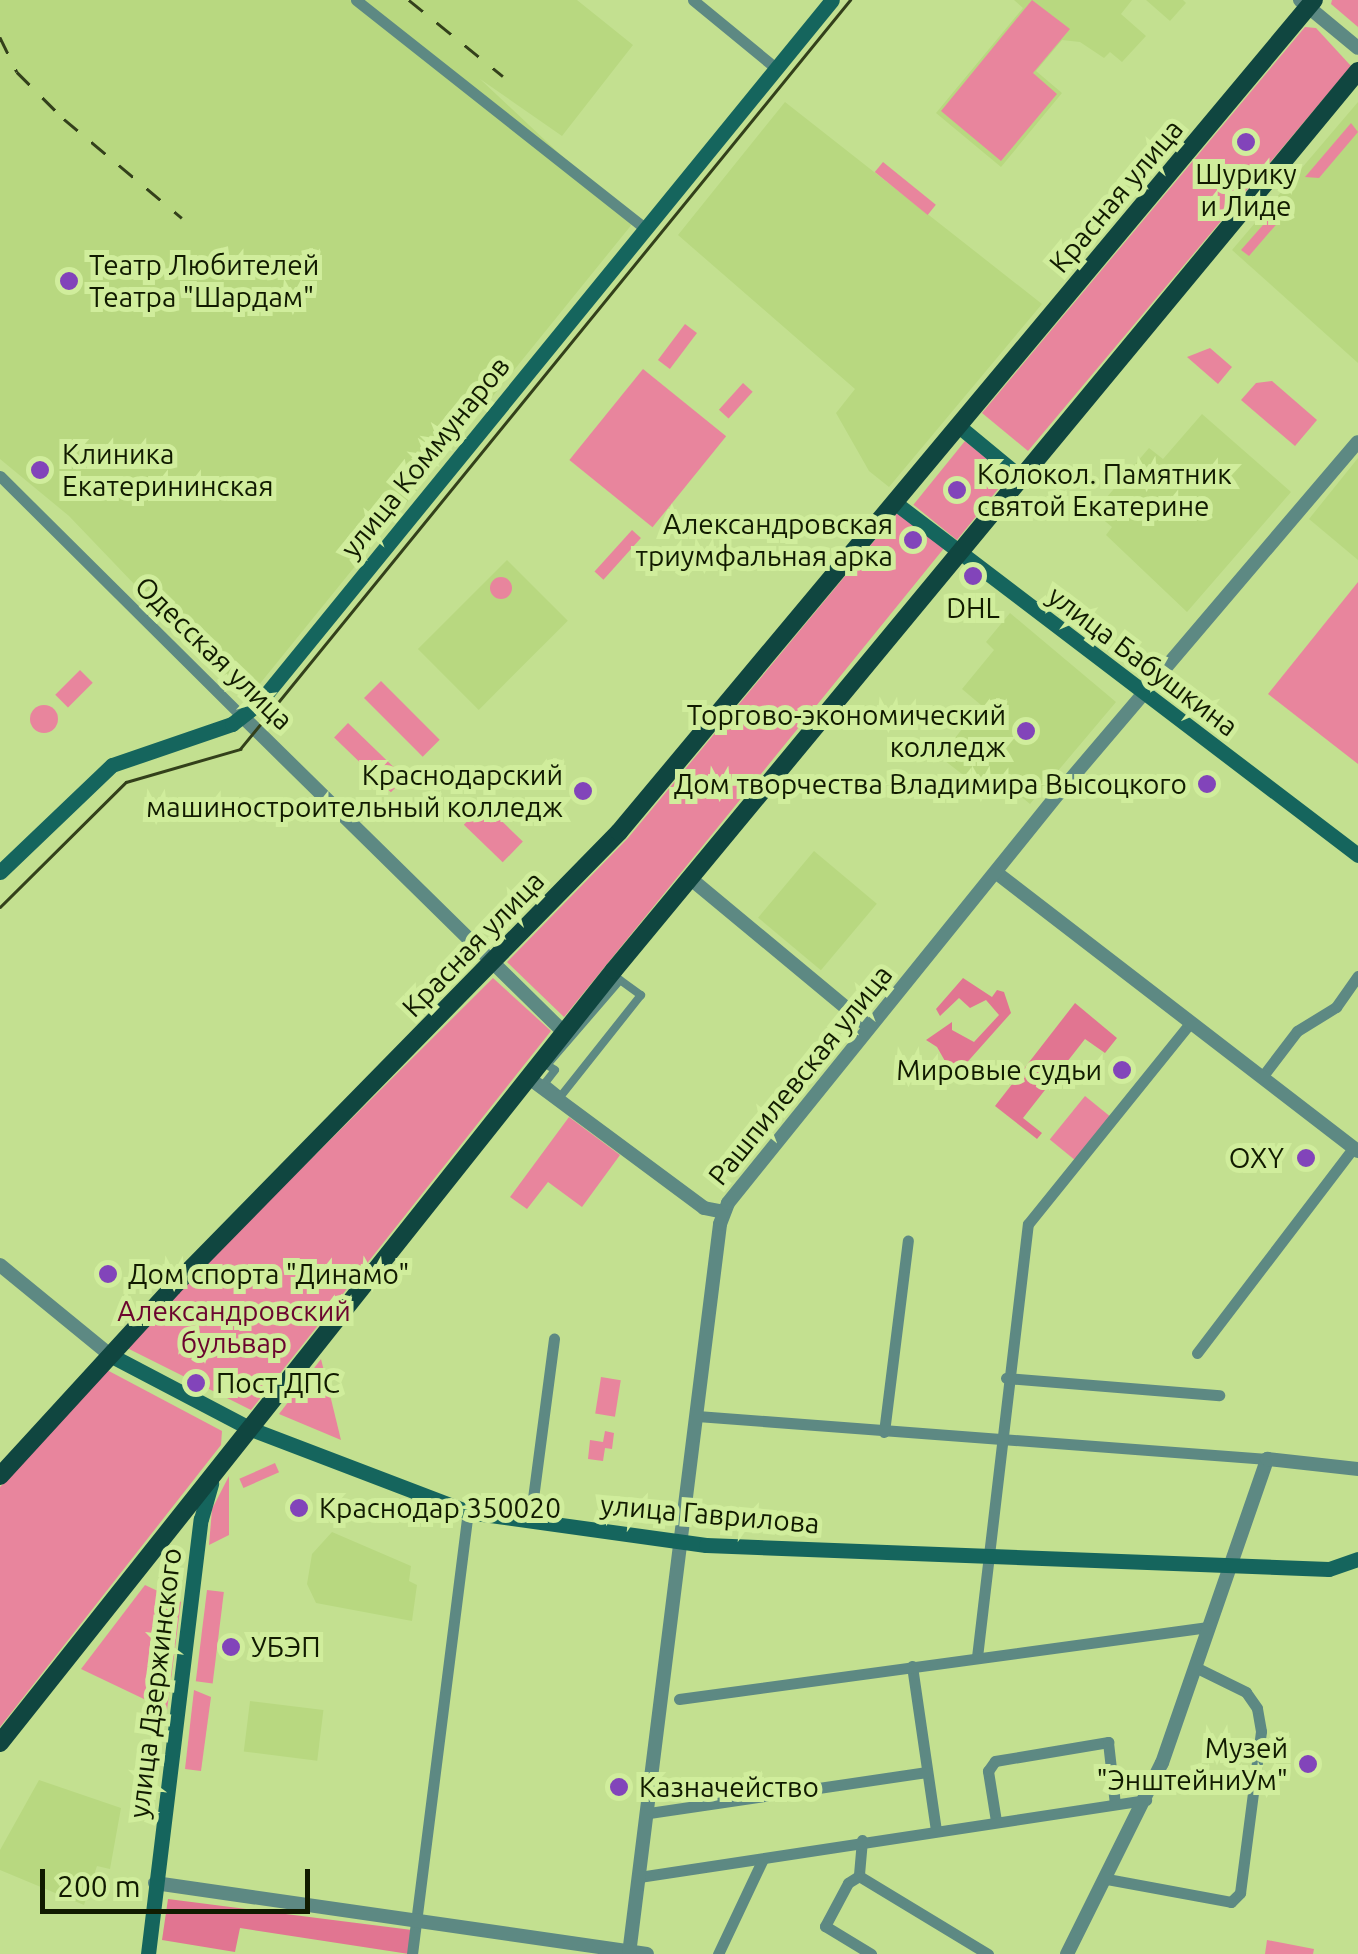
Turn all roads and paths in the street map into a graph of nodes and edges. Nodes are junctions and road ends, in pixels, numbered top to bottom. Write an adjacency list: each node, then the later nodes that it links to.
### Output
1 (356, 0): 8 (street)
2 (693, 0): 6 (street)
3 (832, 0): 6 (main road, улица Коммунаров)
4 (1307, 2): 5 (street); 9 (main road, Красная улица)
5 (1358, 48)
6 (777, 69): 8 (main road, улица Коммунаров)
7 (1358, 71): 12 (main road)
8 (645, 228): 16 (main road, улица Коммунаров)
9 (961, 428): 12 (main road); 13 (main road, Красная улица)
10 (1358, 442): 15 (street, Рашпилевская улица)
11 (0, 476): 16 (street, Одесская улица)
12 (1019, 476): 14 (main road)
13 (898, 505): 14 (main road, улица Бабушкина); 21 (main road, Красная улица)
14 (959, 550): 15 (main road, улица Бабушкина); 20 (main road)
15 (1145, 695): 17 (main road, улица Бабушкина); 19 (street, Рашпилевская улица)
16 (244, 717): 18 (main road); 21 (street, Одесская улица)
17 (1358, 855)
18 (0, 872)
19 (998, 874): 23 (street); 24 (street, Рашпилевская улица)
20 (690, 880): 24 (street); 25 (main road)
21 (495, 963): 25 (street, Одесская улица); 35 (main road, Красная улица)
22 (1358, 976): 27 (street)
23 (1191, 1022): 27 (street); 36 (street)
24 (869, 1027): 30 (street, Рашпилевская улица)
25 (564, 1033): 26 (main road)
26 (530, 1078): 30 (street); 40 (main road)
27 (1262, 1078): 29 (street)
28 (564, 1095): 28 (street)
29 (1356, 1150): 34 (street)
30 (724, 1212): 39 (street, Рашпилевская улица)
31 (908, 1240): 41 (street)
32 (0, 1265): 35 (street, улица Гаврилова)
33 (554, 1339): 49 (street)
34 (1197, 1353)
35 (110, 1356): 38 (main road, улица Гаврилова); 46 (main road, Красная улица)
36 (1006, 1378): 37 (street); 42 (street)
37 (1218, 1395)
38 (226, 1416): 40 (main road, улица Гаврилова); 43 (main road)
39 (697, 1416): 41 (street); 50 (street, Рашпилевская улица)
40 (251, 1428): 43 (main road); 48 (main road, улица Гаврилова)
41 (884, 1432): 42 (street)
42 (1000, 1442): 44 (street); 51 (street)
43 (238, 1446): 47 (main road)
44 (1268, 1459): 45 (street); 53 (street)
45 (1358, 1469)
46 (0, 1476)
47 (212, 1479): 59 (main road); 71 (main road, улица Дзержинского)
48 (468, 1512): 49 (main road, улица Гаврилова); 72 (street)
49 (530, 1521): 50 (main road, улица Гаврилова)
50 (682, 1542): 51 (main road, улица Гаврилова); 63 (street, Рашпилевская улица)
51 (984, 1556): 53 (main road, улица Гаврилова); 55 (street)
52 (1358, 1559): 53 (main road, улица Гаврилова)
53 (1227, 1565): 54 (street)
54 (1208, 1627): 55 (street); 57 (street)
55 (977, 1657): 56 (street)
56 (912, 1666): 58 (street); 60 (street)
57 (1197, 1668): 61 (street); 70 (street)
58 (678, 1699)
59 (0, 1743)
60 (927, 1772): 63 (street); 65 (street)
61 (1146, 1800): 62 (street); 70 (street)
62 (1114, 1804): 64 (street); 64 (street)
63 (650, 1813): 69 (street, Рашпилевская улица)
64 (996, 1821): 65 (street)
65 (936, 1830): 66 (street)
66 (862, 1840): 67 (street); 68 (street)
67 (763, 1859): 69 (street); 78 (street)
68 (860, 1876): 74 (street); 79 (street)
69 (639, 1877): 73 (street, Рашпилевская улица)
70 (1107, 1879): 80 (street)
71 (156, 1883): 72 (street); 75 (main road, улица Дзержинского)
72 (418, 1921): 73 (street); 76 (street)
73 (630, 1950): 77 (street)
74 (985, 1953)
75 (148, 1954)
76 (412, 1954)
77 (647, 1954)
78 (718, 1954)
79 (871, 1954)
80 (1067, 1954)

